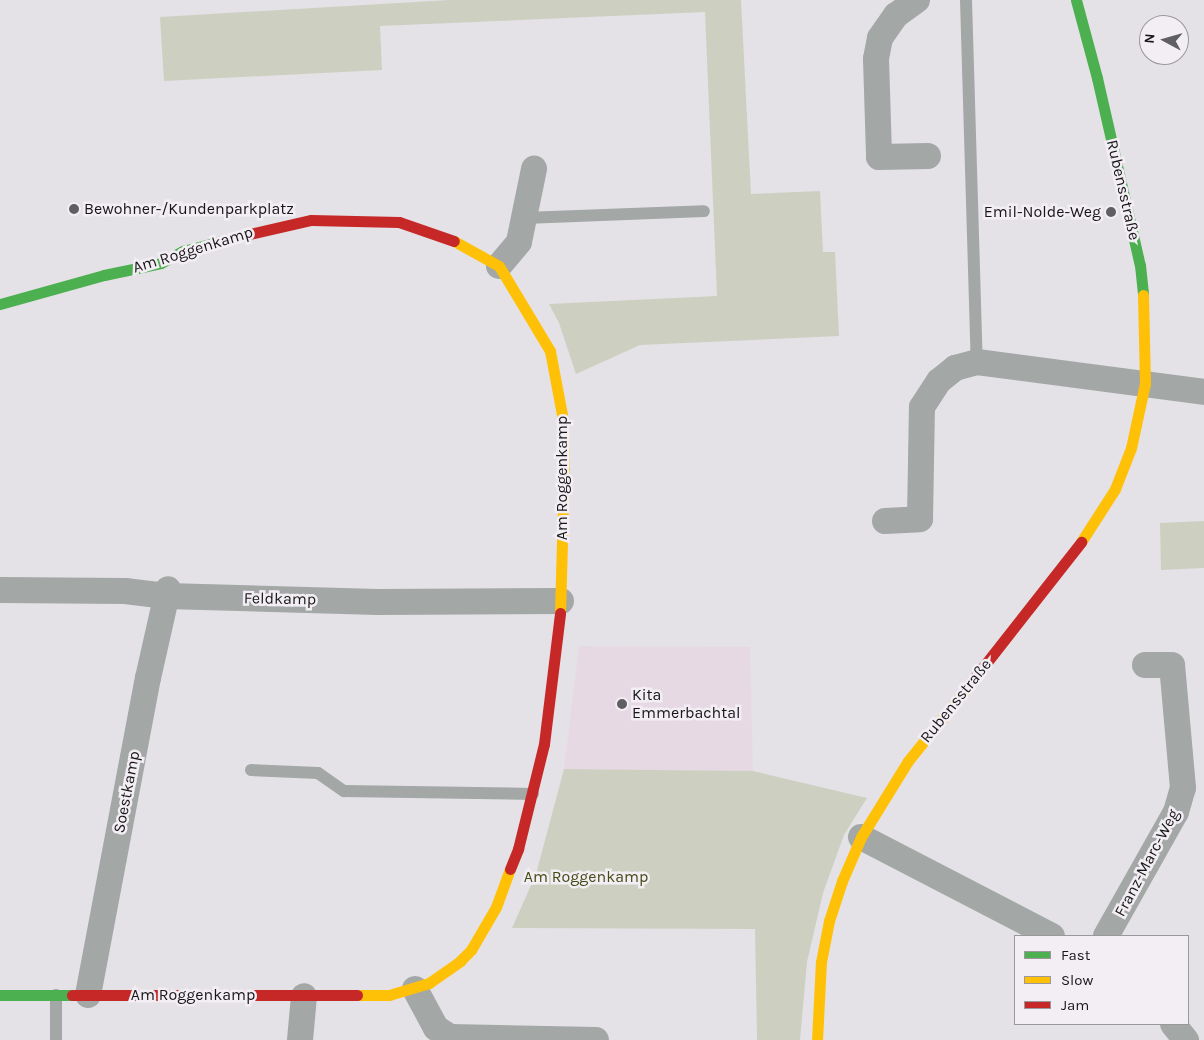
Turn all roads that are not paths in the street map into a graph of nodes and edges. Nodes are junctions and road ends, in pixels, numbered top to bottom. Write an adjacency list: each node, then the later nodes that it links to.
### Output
1 (917, 0): 4 (street)
2 (966, 0): 10 (lane)
3 (1076, 0): 11 (street, Rubensstraße)
4 (928, 156)
5 (534, 169): 7 (street)
6 (704, 211): 7 (lane)
7 (525, 218): 8 (street)
8 (499, 266): 9 (street, Am Roggenkamp); 16 (street, Am Roggenkamp)
9 (0, 304)
10 (977, 362): 11 (street); 13 (street)
11 (1145, 383): 12 (street); 20 (street, Rubensstraße)
12 (1204, 392)
13 (885, 521)
14 (0, 590): 15 (street, Feldkamp)
15 (168, 593): 16 (street, Feldkamp); 26 (street, Soestkamp)
16 (561, 601): 19 (street, Am Roggenkamp)
17 (1145, 666): 22 (street, Franz-Marc-Weg)
18 (251, 770): 19 (lane)
19 (533, 794): 23 (street, Am Roggenkamp)
20 (861, 836): 21 (street); 32 (street, Rubensstraße)
21 (1050, 935)
22 (1107, 935)
23 (415, 989): 27 (street, Am Roggenkamp); 31 (street)
24 (0, 995): 25 (street, Am Roggenkamp)
25 (56, 995): 26 (street, Am Roggenkamp); 29 (lane)
26 (88, 995): 27 (street, Am Roggenkamp)
27 (304, 996): 30 (street)
28 (1174, 1025): 33 (street)
29 (56, 1040)
30 (300, 1040)
31 (596, 1040)
32 (817, 1040)
33 (1186, 1040)

